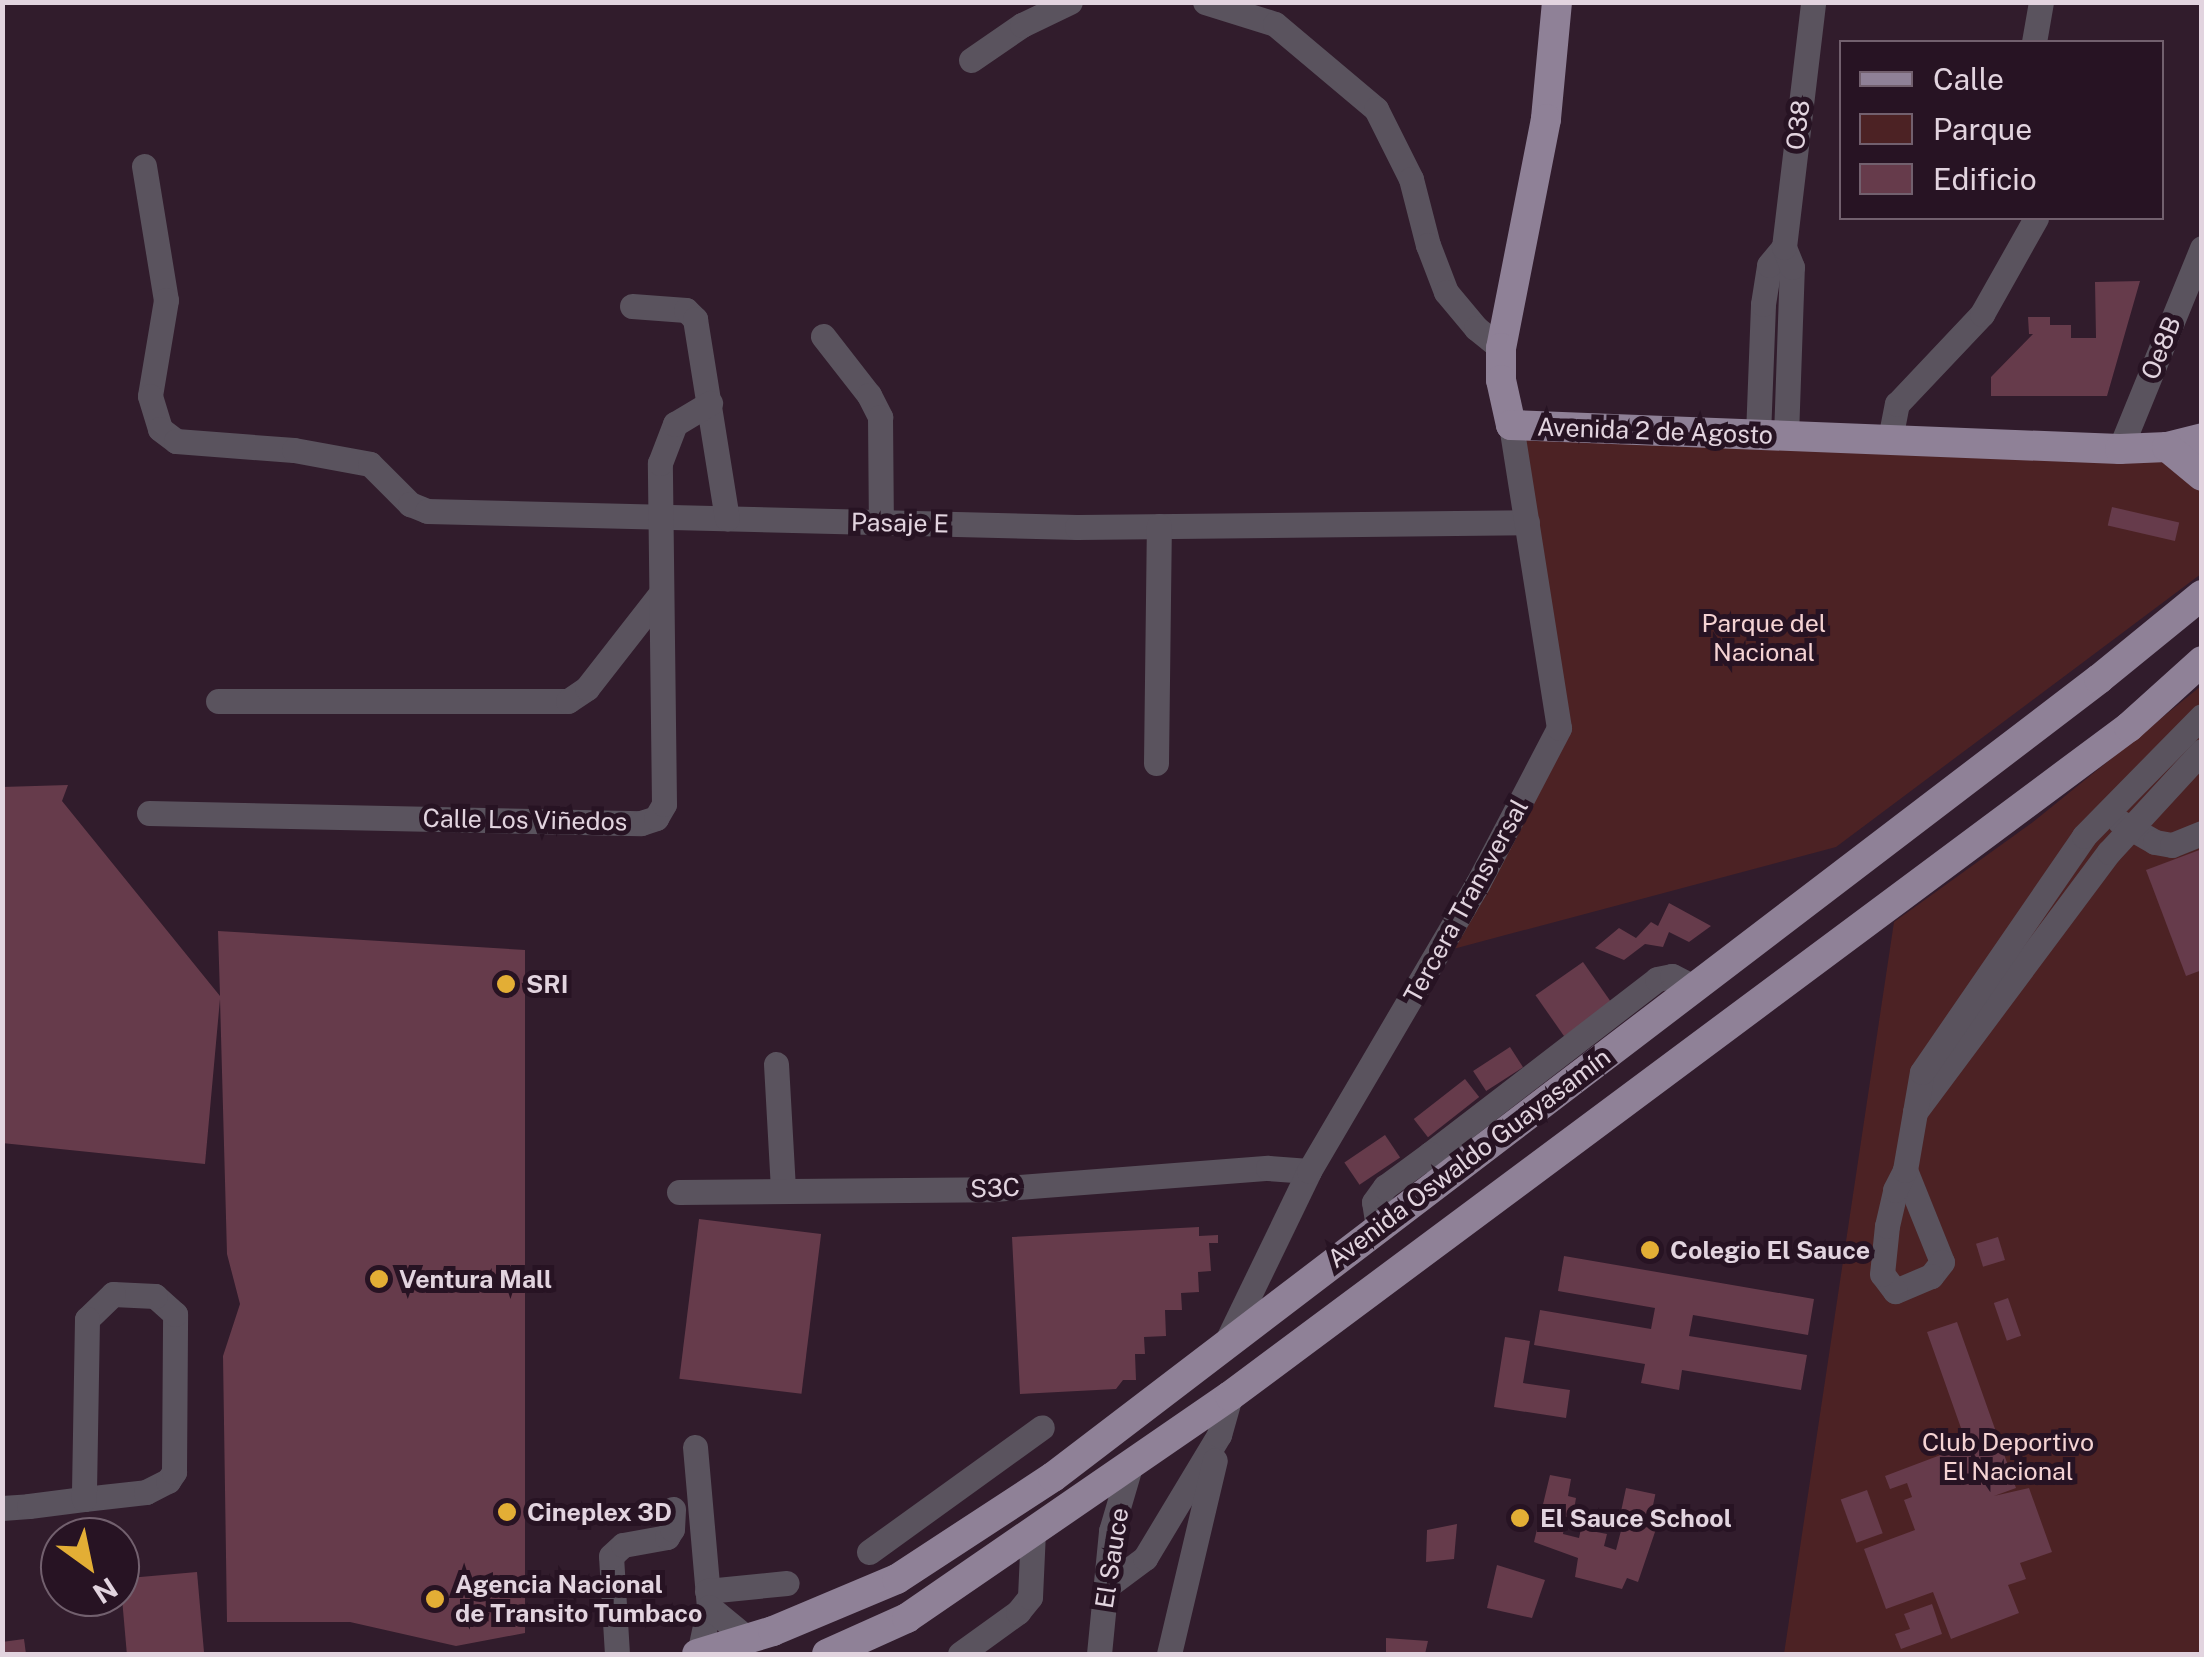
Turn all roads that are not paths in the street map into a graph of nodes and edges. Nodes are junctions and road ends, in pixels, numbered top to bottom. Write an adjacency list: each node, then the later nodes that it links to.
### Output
1 (1070, 2): 7 (street)
2 (1205, 2): 13 (street)
3 (1557, 2): 13 (main road, Avenida 2 de Agosto)
4 (1812, 2): 16 (street, O38)
5 (2041, 2): 6 (street)
6 (2034, 40)
7 (971, 60)
8 (144, 166): 21 (street, Pasaje E)
9 (2035, 220): 17 (street)
10 (2202, 248): 19 (street, Oe8B)
11 (632, 306): 14 (street)
12 (823, 336): 23 (street)
13 (1502, 348): 15 (main road, Avenida 2 de Agosto)
14 (710, 403): 21 (street, Calle Los Viñedos); 22 (street)
15 (1511, 425): 16 (main road, Avenida 2 de Agosto); 24 (street, Tercera Transversal)
16 (1772, 436): 17 (main road, Avenida 2 de Agosto)
17 (1890, 438): 19 (main road, Avenida 2 de Agosto)
18 (2192, 442): 19 (main road, Avenida 2 de Agosto); 20 (main road, Avenida 2 de Agosto)
19 (2120, 448)
20 (2202, 476)
21 (662, 517): 22 (street, Pasaje E); 27 (street, Calle Los Viñedos)
22 (726, 518): 23 (street, Pasaje E)
23 (882, 522): 25 (street, Pasaje E)
24 (1527, 522): 25 (street, Pasaje E); 40 (street, Tercera Transversal)
25 (1159, 526): 32 (street)
26 (2202, 595): 43 (main road, Avenida Oswaldo Guayasamín)
27 (659, 596): 29 (street); 34 (street, Calle Los Viñedos)
28 (2202, 660): 44 (main road, Avenida Oswaldo Guayasamín)
29 (218, 701)
30 (2202, 716): 33 (street)
31 (2202, 752): 35 (street)
32 (1156, 763)
33 (2108, 811): 35 (street); 38 (street)
34 (149, 813)
35 (2129, 830): 36 (street); 38 (street)
36 (2202, 832)
37 (776, 1064): 41 (street)
38 (1911, 1116): 39 (street)
39 (1906, 1170)
40 (1309, 1171): 41 (street, S3C); 43 (street, Tercera Transversal)
41 (783, 1190): 42 (street, S3C)
42 (679, 1192)
43 (1226, 1343): 53 (main road, Avenida Oswaldo Guayasamín)
44 (1230, 1396): 46 (street); 48 (main road, Avenida Oswaldo Guayasamín)
45 (1042, 1427): 49 (street)
46 (1218, 1435): 57 (street); 65 (street)
47 (695, 1447): 58 (street)
48 (1132, 1463): 54 (main road, Avenida Oswaldo Guayasamín); 57 (street, El Sauce)
49 (954, 1492): 53 (street); 55 (street)
50 (84, 1499): 50 (street); 51 (street)
51 (2, 1508)
52 (672, 1508): 60 (street)
53 (978, 1528): 59 (main road, Avenida Oswaldo Guayasamín)
54 (1033, 1531): 62 (main road, Avenida Oswaldo Guayasamín); 63 (street)
55 (869, 1552)
56 (786, 1583): 58 (street)
57 (1106, 1587): 64 (street, El Sauce)
58 (708, 1599): 59 (street); 61 (street)
59 (748, 1639): 61 (main road, Avenida Oswaldo Guayasamín)
60 (618, 1654)
61 (698, 1654)
62 (827, 1654)
63 (960, 1654)
64 (1099, 1654)
65 (1169, 1654)

